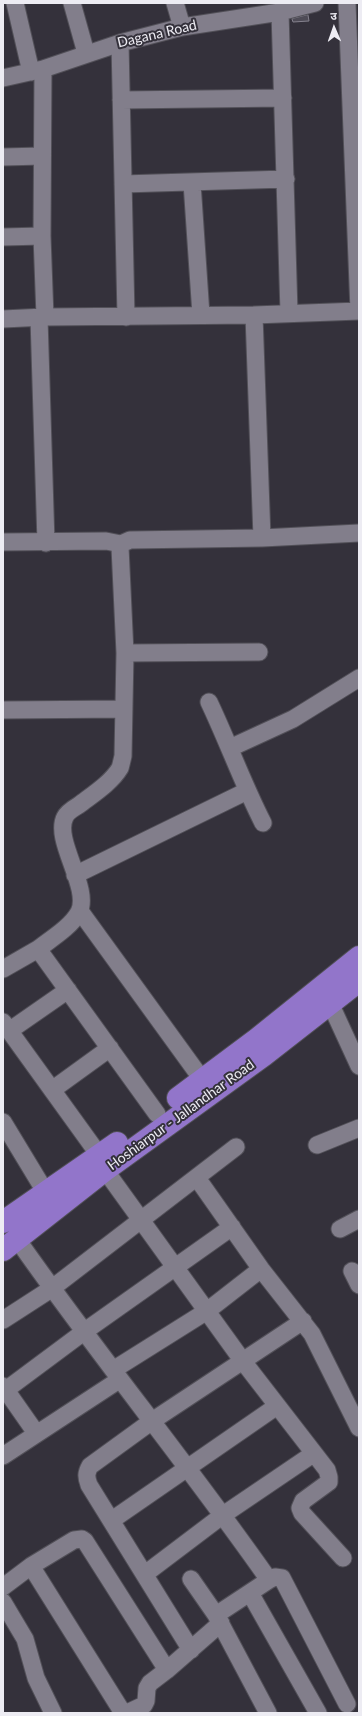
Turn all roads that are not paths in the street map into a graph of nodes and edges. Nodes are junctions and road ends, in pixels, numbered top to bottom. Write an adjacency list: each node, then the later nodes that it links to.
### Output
1 (15, 3): 11 (street)
2 (72, 3): 10 (street)
3 (175, 3): 8 (street)
4 (315, 3): 7 (street, Dagana Road)
5 (347, 3): 22 (street)
6 (256, 9): 7 (street, Dagana Road); 8 (street, Dagana Road)
7 (280, 12): 13 (street)
8 (182, 27): 9 (street, Dagana Road)
9 (120, 43): 10 (street, Dagana Road); 14 (street)
10 (86, 53): 11 (street, Dagana Road)
11 (37, 70): 12 (street, Dagana Road); 15 (street)
12 (3, 78)
13 (283, 98): 14 (street); 17 (street)
14 (121, 100): 19 (street)
15 (42, 156): 16 (street); 20 (street)
16 (3, 157)
17 (286, 179): 18 (street); 23 (street)
18 (192, 183): 19 (street); 24 (street)
19 (123, 184): 27 (street)
20 (42, 236): 21 (street); 26 (street)
21 (3, 237)
22 (359, 311): 23 (street)
23 (289, 313): 25 (street)
24 (201, 315): 25 (street); 27 (street)
25 (254, 316): 30 (street)
26 (42, 317): 27 (street); 28 (street); 32 (street)
27 (126, 317)
28 (3, 319)
29 (359, 533): 30 (street)
30 (262, 538): 33 (street)
31 (3, 542): 32 (street)
32 (46, 543): 33 (street)
33 (121, 544): 35 (street)
34 (259, 652): 35 (street)
35 (124, 653): 38 (street)
36 (359, 678): 40 (street)
37 (209, 702): 40 (street)
38 (124, 709): 39 (street); 43 (street)
39 (3, 710)
40 (230, 748): 41 (street)
41 (247, 791): 42 (street); 43 (street)
42 (264, 823)
43 (75, 875): 44 (street)
44 (80, 911): 45 (street); 54 (street)
45 (38, 949): 47 (street); 49 (street)
46 (359, 957): 54 (highway)
47 (3, 970)
48 (359, 981): 50 (highway, Hoshiarpur - Jallandhar Road)
49 (68, 990): 51 (street); 52 (street)
50 (330, 1003): 53 (street); 54 (highway, Hoshiarpur - Jallandhar Road)
51 (6, 1026): 55 (street)
52 (110, 1048): 55 (street); 56 (street)
53 (359, 1066)
54 (207, 1085): 56 (highway); 61 (highway, Hoshiarpur - Jallandhar Road)
55 (52, 1090): 61 (street)
56 (157, 1114): 61 (highway)
57 (3, 1122): 63 (street)
58 (359, 1128): 59 (street)
59 (317, 1146)
60 (236, 1148): 62 (street)
61 (102, 1162): 63 (highway); 65 (street); 69 (highway, Hoshiarpur - Jallandhar Road)
62 (197, 1178): 65 (street); 67 (street)
63 (46, 1193): 66 (highway)
64 (359, 1219): 68 (street)
65 (141, 1221): 70 (street); 72 (street)
66 (3, 1222)
67 (232, 1227): 70 (street); 71 (street)
68 (340, 1229)
69 (10, 1245): 72 (street)
70 (176, 1267): 73 (street); 76 (street)
71 (261, 1269): 73 (street); 75 (street)
72 (51, 1289): 74 (street); 76 (street)
73 (208, 1311): 77 (street); 78 (street)
74 (3, 1320)
75 (303, 1321): 77 (street); 82 (street)
76 (85, 1331): 78 (street); 79 (street)
77 (242, 1360): 80 (street); 81 (street)
78 (116, 1375): 81 (street); 83 (street)
79 (4, 1390): 83 (street)
80 (277, 1406): 84 (street); 86 (street)
81 (152, 1421): 86 (street); 88 (street)
82 (359, 1428)
83 (36, 1433): 85 (street)
84 (312, 1454): 87 (street); 89 (street)
85 (3, 1456)
86 (188, 1468): 87 (street); 88 (street)
87 (224, 1515): 91 (street); 93 (street)
88 (112, 1520): 91 (street)
89 (343, 1558)
90 (31, 1566): 94 (street); 99 (street); 102 (street)
91 (145, 1574): 98 (street)
92 (191, 1579): 97 (street)
93 (268, 1580): 95 (street); 100 (street)
94 (3, 1587)
95 (250, 1593): 97 (street); 105 (street)
96 (3, 1602): 101 (street)
97 (218, 1619): 98 (street); 104 (street)
98 (191, 1650): 99 (street)
99 (167, 1670): 103 (street)
100 (347, 1704)
101 (54, 1713)
102 (123, 1713)
103 (127, 1713)
104 (268, 1713)
105 (318, 1713)

